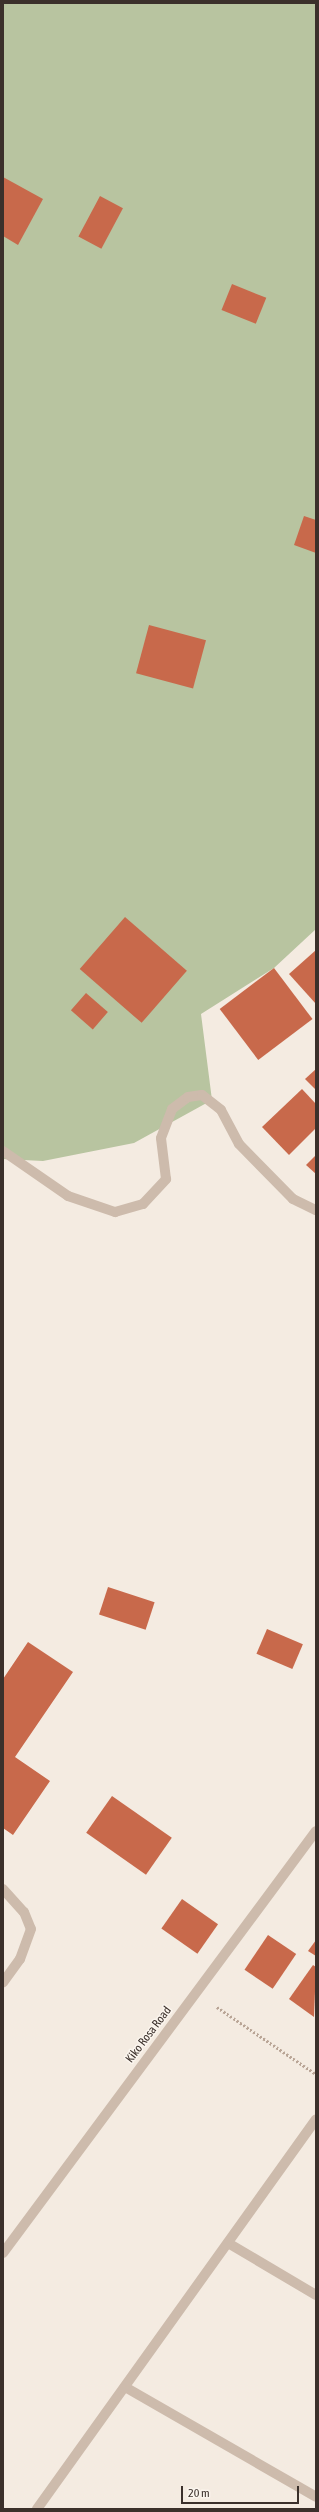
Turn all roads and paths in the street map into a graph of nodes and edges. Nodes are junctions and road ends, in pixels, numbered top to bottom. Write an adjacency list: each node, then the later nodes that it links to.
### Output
1 (3, 1152): 2 (street)
2 (316, 1210)
3 (316, 1831): 6 (street, Kiko Rosa Road)
4 (3, 1889): 5 (street)
5 (3, 1982)
6 (196, 1993): 7 (path); 10 (street, Kiko Rosa Road)
7 (316, 2074)
8 (316, 2120): 9 (street)
9 (228, 2242): 11 (street); 12 (street)
10 (3, 2253)
11 (316, 2295)
12 (125, 2387): 13 (street); 14 (street)
13 (316, 2497)
14 (37, 2509)

